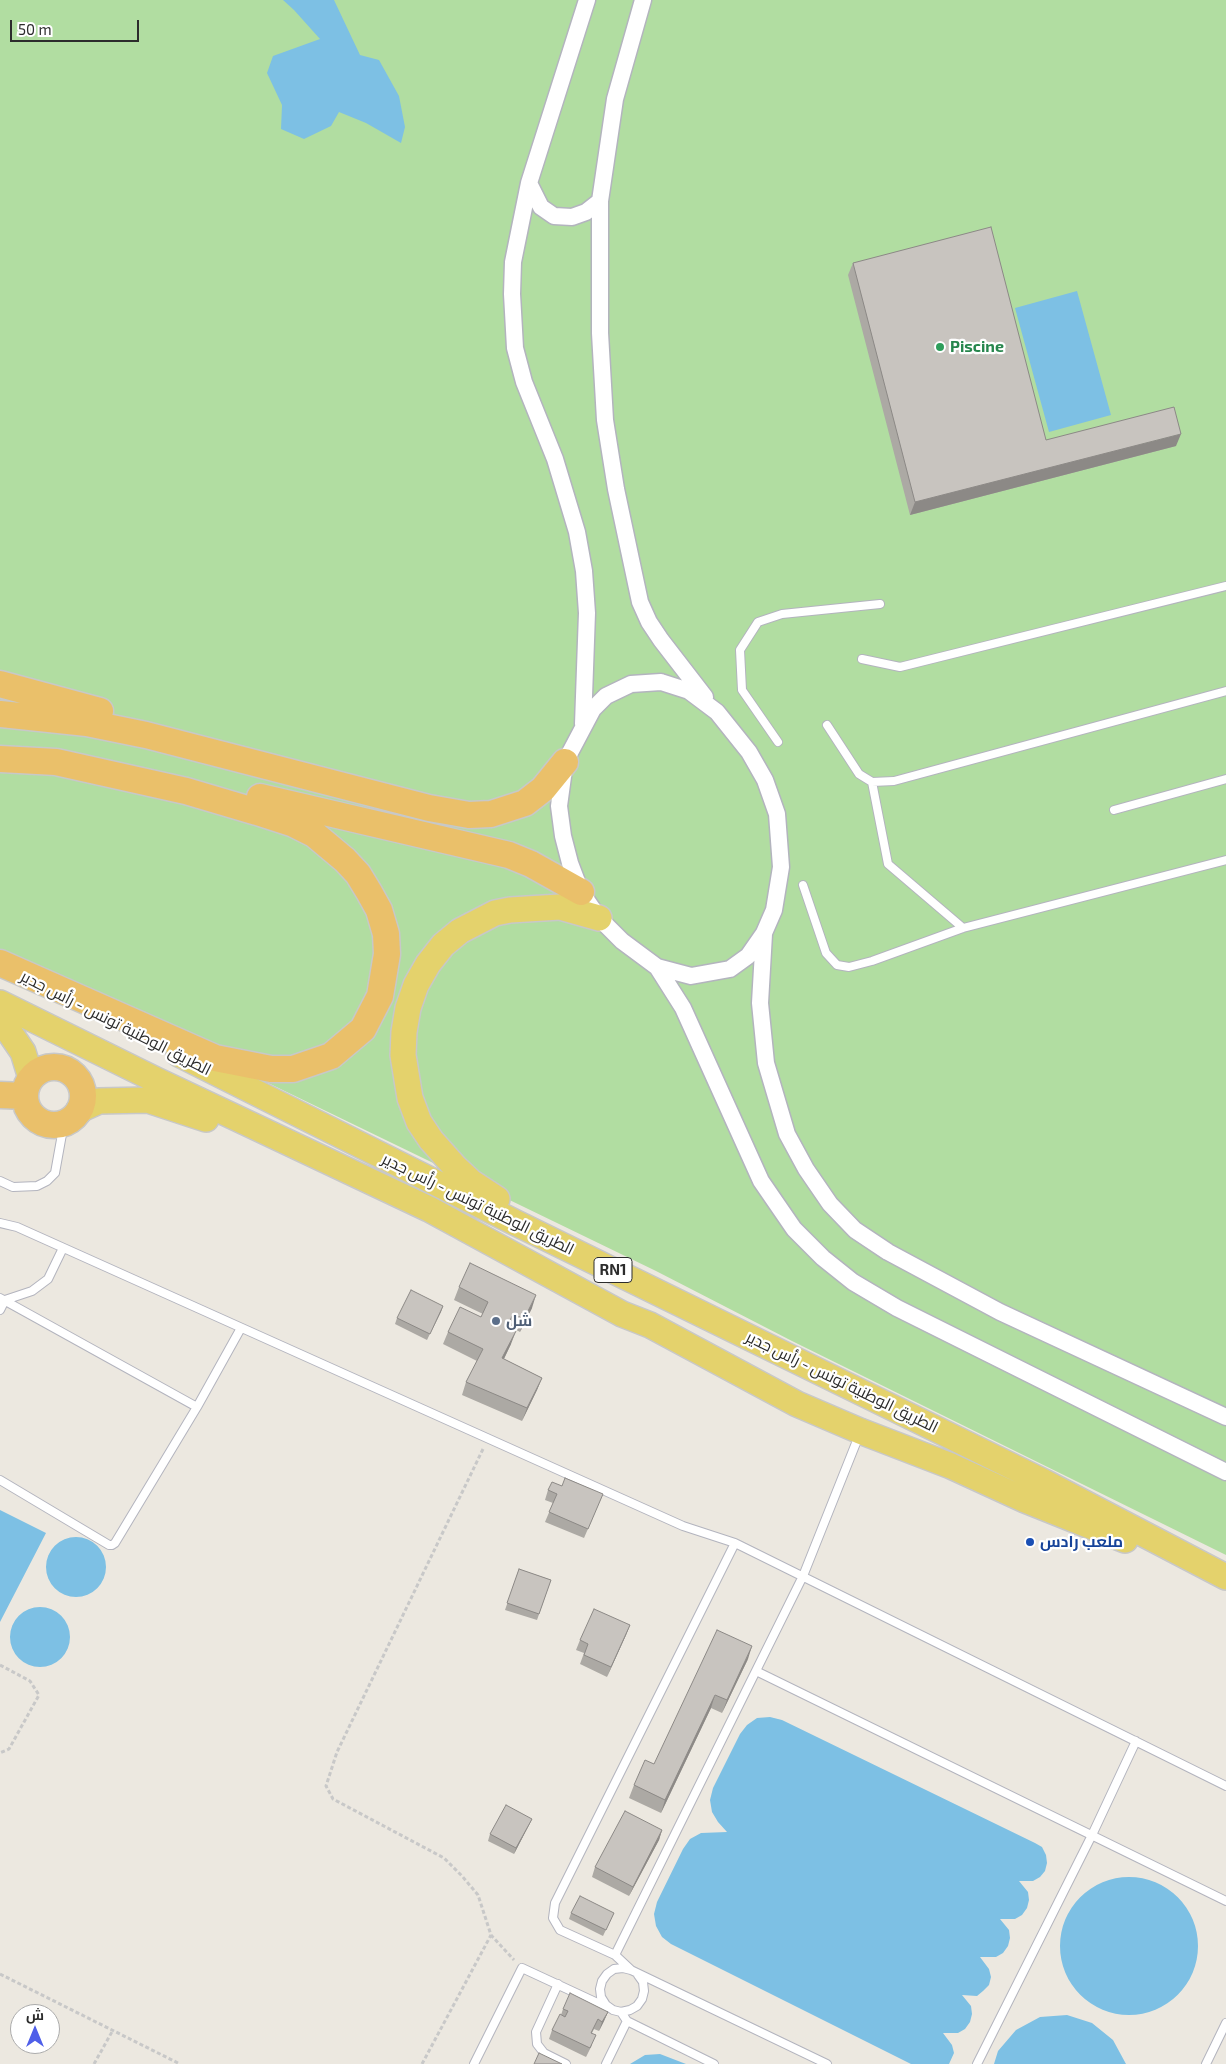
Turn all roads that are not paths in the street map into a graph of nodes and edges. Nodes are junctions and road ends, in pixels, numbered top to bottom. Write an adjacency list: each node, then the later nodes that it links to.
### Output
1 (587, 0): 3 (street)
2 (643, 0): 4 (street)
3 (529, 183): 4 (street); 12 (street)
4 (600, 201): 10 (street)
5 (1226, 586): 7 (lane)
6 (880, 604): 14 (lane)
7 (862, 659)
8 (0, 684): 17 (highway)
9 (1226, 691): 20 (lane)
10 (717, 712): 12 (street); 27 (street)
11 (0, 714): 17 (highway)
12 (583, 725): 18 (street)
13 (827, 725): 20 (lane)
14 (778, 742)
15 (0, 745): 24 (highway)
16 (0, 759): 28 (highway)
17 (238, 759): 18 (highway)
18 (565, 762): 24 (street)
19 (1226, 780): 21 (lane)
20 (872, 782): 26 (lane)
21 (1114, 810)
22 (1226, 860): 26 (lane)
23 (802, 885): 26 (lane)
24 (581, 892): 25 (street)
25 (599, 918): 29 (street); 38 (main road)
26 (964, 928)
27 (764, 933): 29 (street); 43 (street)
28 (0, 963): 38 (main road, الطريق الوطنية تونس - رأس جدير / RN1)
29 (657, 967): 45 (street)
30 (0, 1003): 34 (main road, الطريق الوطنية تونس - رأس جدير / RN1)
31 (0, 1023): 32 (main road)
32 (19, 1090): 33 (highway); 33 (highway)
33 (72, 1117): 34 (main road); 35 (lane)
34 (337, 1164): 44 (main road, الطريق الوطنية تونس - رأس جدير / RN1)
35 (0, 1181)
36 (0, 1223): 37 (lane)
37 (63, 1248): 39 (lane); 41 (lane)
38 (612, 1270): 49 (main road, الطريق الوطنية تونس - رأس جدير / RN1)
39 (3, 1299): 40 (lane); 42 (lane)
40 (0, 1310)
41 (241, 1328): 42 (lane); 47 (lane)
42 (197, 1407): 46 (lane)
43 (1226, 1417)
44 (860, 1431): 48 (lane); 49 (main road, الطريق الوطنية تونس - رأس جدير / RN1)
45 (1226, 1472)
46 (0, 1480)
47 (735, 1543): 48 (lane); 55 (lane)
48 (802, 1576): 50 (lane); 51 (lane)
49 (1226, 1578)
50 (756, 1671): 53 (lane); 55 (lane)
51 (1136, 1741): 52 (lane); 53 (lane)
52 (1226, 1786)
53 (1092, 1835): 54 (lane); 66 (lane)
54 (1226, 1901)
55 (615, 1955): 56 (lane)
56 (635, 1972): 58 (lane); 58 (lane); 65 (lane)
57 (558, 1984): 58 (lane); 61 (lane); 62 (lane)
58 (617, 2011): 59 (lane)
59 (627, 2021): 63 (lane); 64 (lane)
60 (1226, 2023): 67 (lane)
61 (474, 2064)
62 (566, 2064)
63 (606, 2064)
64 (714, 2064)
65 (827, 2064)
66 (976, 2064)
67 (1206, 2064)

